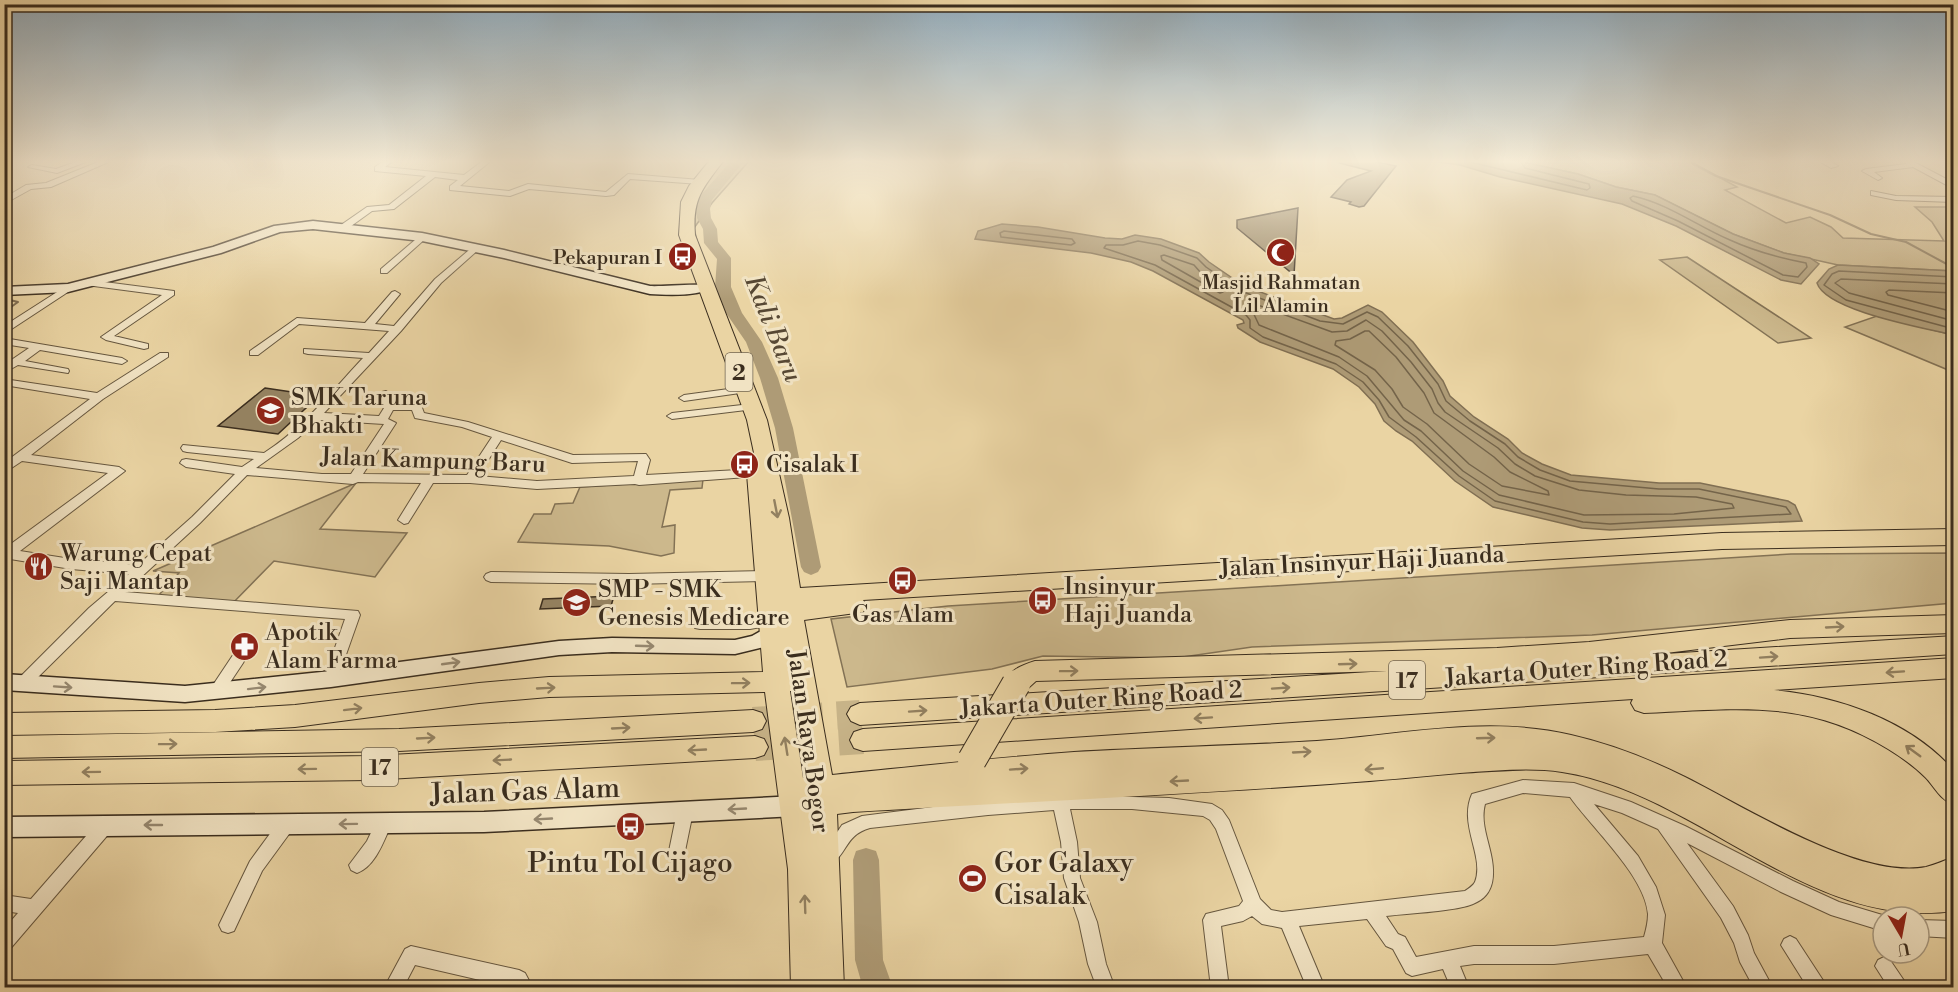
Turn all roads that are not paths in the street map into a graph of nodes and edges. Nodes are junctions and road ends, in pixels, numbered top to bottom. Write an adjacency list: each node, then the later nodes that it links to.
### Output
1 (390, 206): 3 (street)
2 (687, 206): 9 (highway, Jalan Raya Bogor / 2)
3 (344, 227): 4 (main road); 7 (main road)
4 (422, 237): 5 (main road); 6 (street)
5 (475, 248): 9 (main road); 13 (street)
6 (384, 271)
7 (89, 283): 8 (main road); 16 (street)
8 (68, 288): 10 (main road); 14 (street)
9 (701, 288): 30 (highway, Jalan Raya Bogor / 2); 51 (highway, Jalan Raya Bogor / 2, one-way to 51)
10 (6, 291)
11 (395, 294): 12 (street)
12 (367, 327): 13 (street); 19 (street)
13 (397, 329): 21 (street)
14 (4, 331)
15 (4, 341): 17 (street)
16 (144, 346)
17 (38, 347): 22 (street); 23 (street)
18 (308, 351): 21 (street)
19 (254, 353)
20 (164, 355): 28 (street)
21 (371, 356): 32 (street)
22 (122, 361)
23 (16, 362): 24 (street); 25 (street)
24 (4, 370)
25 (64, 371)
26 (4, 382): 28 (street)
27 (386, 394): 31 (street)
28 (99, 397): 37 (street)
29 (684, 398): 30 (street)
30 (739, 399): 33 (street); 42 (highway, Jalan Raya Bogor / 2)
31 (390, 407): 34 (street); 35 (street)
32 (315, 416): 34 (street); 38 (street)
33 (672, 416)
34 (382, 420): 45 (street)
35 (499, 435): 44 (street); 46 (street)
36 (187, 448): 38 (street)
37 (22, 457): 40 (street); 50 (street)
38 (265, 458): 41 (street)
39 (186, 463): 41 (street, Jalan Kampung Baru)
40 (4, 469)
41 (244, 471): 45 (street, Jalan Kampung Baru); 52 (street)
42 (757, 473): 46 (street, Jalan Kampung Baru); 56 (highway, Jalan Raya Bogor / 2)
43 (430, 478): 44 (street, Jalan Kampung Baru); 45 (street, Jalan Kampung Baru); 47 (street)
44 (470, 479): 46 (street, Jalan Kampung Baru)
45 (352, 480)
46 (639, 480)
47 (404, 520)
48 (1953, 537): 55 (highway, Jalan Insinyur Haji Juanda)
49 (1953, 548): 55 (highway, Jalan Insinyur Haji Juanda)
50 (7, 553): 52 (street)
51 (784, 553): 55 (highway); 56 (highway, Jalan Raya Bogor / 2)
52 (141, 570): 54 (street)
53 (491, 577): 56 (street)
54 (113, 596): 63 (street); 64 (street)
55 (857, 599): 56 (highway, Jalan Insinyur Haji Juanda); 60 (highway)
56 (777, 607): 57 (street); 60 (highway, Jalan Raya Bogor / 2); 63 (main road, one-way to 56); 66 (highway, Jalan Raya Bogor)
57 (700, 624)
58 (1953, 624): 73 (highway, one-way to 58, bridge)
59 (1953, 645): 69 (highway, Jakarta Outer Ring Road 2 / 17, one-way to 59)
60 (797, 651): 67 (highway, Jalan Raya Bogor / 2)
61 (238, 659): 65 (street)
62 (1953, 668): 68 (highway, Jakarta Outer Ring Road 2 / 17, one-way to 68)
63 (331, 679): 65 (main road, one-way to 63)
64 (13, 683): 65 (main road, one-way to 65)
65 (216, 692)
66 (778, 692): 67 (highway); 70 (highway, one-way to 66); 78 (highway, Jalan Raya Bogor / 2, one-way to 66)
67 (804, 692): 75 (highway); 78 (highway, Jalan Raya Bogor / 2)
68 (1470, 701): 71 (highway, Jakarta Outer Ring Road 2 / 17, one-way to 71); 77 (highway, one-way to 68)
69 (860, 714)
70 (4, 724)
71 (863, 740)
72 (4, 747): 74 (highway, 17, one-way to 74)
73 (967, 767): 75 (highway); 89 (highway, one-way to 89)
74 (4, 773)
75 (872, 782): 78 (highway)
76 (1574, 790): 84 (street); 94 (street); 101 (street)
77 (1953, 793)
78 (808, 797): 80 (main road, Jalan Gas Alam, one-way to 80); 88 (highway, Jalan Raya Bogor / 2); 90 (highway, one-way to 78)
79 (1059, 802): 88 (street); 92 (street); 109 (street)
80 (685, 812): 81 (main road, Jalan Gas Alam, one-way to 81); 86 (street)
81 (384, 824): 83 (main road, Jalan Gas Alam, one-way to 83); 87 (street)
82 (106, 825): 83 (main road, Jalan Gas Alam, one-way to 82); 85 (main road, Jalan Gas Alam); 93 (street)
83 (286, 825): 97 (street)
84 (1664, 825): 96 (street); 114 (street)
85 (4, 827)
86 (676, 856)
87 (357, 866)
88 (814, 866): 107 (highway, Jalan Raya Bogor / 2, one-way to 88); 108 (highway, Jalan Raya Bogor / 2)
89 (1953, 870)
90 (1953, 897)
91 (4, 903): 93 (street)
92 (1253, 904): 95 (street); 110 (street)
93 (35, 908): 100 (street)
94 (1371, 909): 95 (street); 103 (street)
95 (1287, 919): 111 (street)
96 (1871, 919)
97 (228, 925)
98 (1931, 929): 99 (street)
99 (1953, 930)
100 (4, 943)
101 (1653, 945): 103 (street); 113 (street)
102 (1790, 945): 115 (street)
103 (1448, 959): 112 (street)
104 (1884, 966): 116 (street)
105 (393, 987): 106 (street)
106 (524, 987)
107 (807, 987)
108 (828, 987)
109 (1106, 987)
110 (1220, 987)
111 (1316, 987)
112 (1460, 987)
113 (1678, 987)
114 (1764, 987)
115 (1819, 987)
116 (1900, 987)

